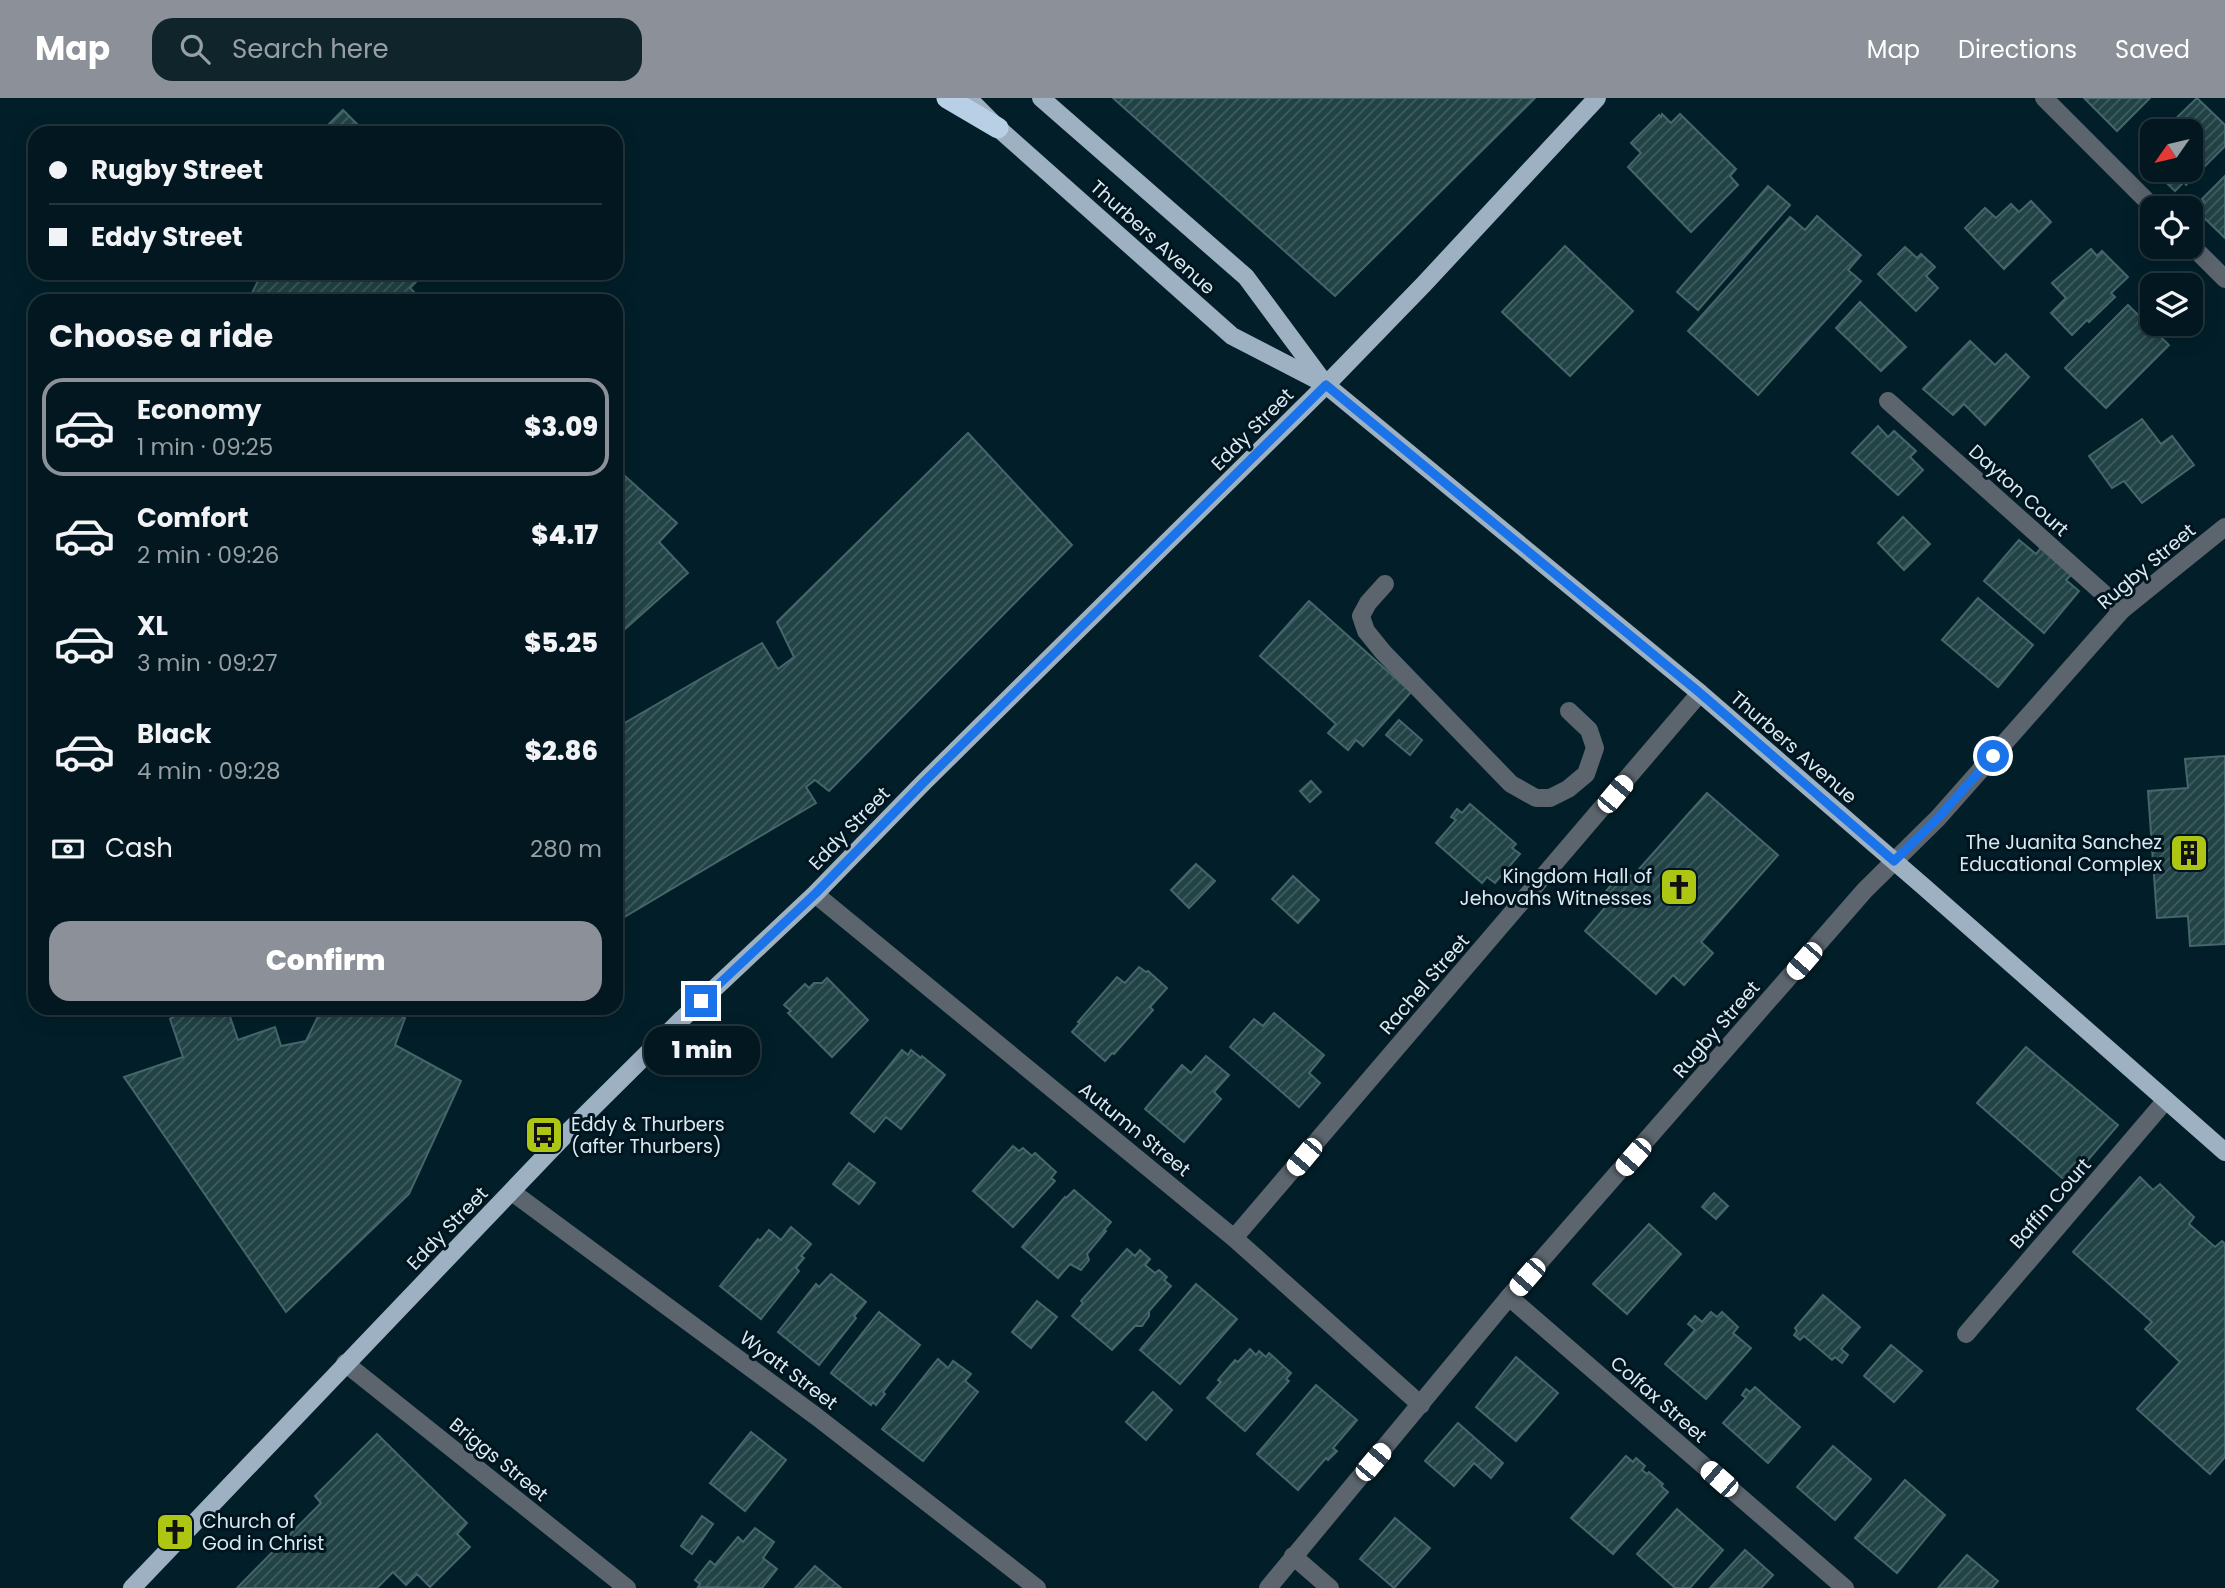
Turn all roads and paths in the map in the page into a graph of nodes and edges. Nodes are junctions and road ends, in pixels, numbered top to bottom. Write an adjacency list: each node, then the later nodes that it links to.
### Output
1 (947, 98): 6 (highway)
2 (968, 98): 6 (main road, Thurbers Avenue)
3 (1041, 98): 10 (main road, Thurbers Avenue)
4 (1597, 98): 10 (main road, Eddy Street)
5 (2044, 98): 7 (street)
6 (998, 128): 10 (main road, Thurbers Avenue)
7 (2142, 196)
8 (2203, 257): 9 (street)
9 (2225, 279)
10 (1326, 385): 15 (main road, Thurbers Avenue); 18 (main road, Eddy Street)
11 (1888, 401): 14 (street, Dayton Court)
12 (2225, 527): 14 (street, Rugby Street)
13 (1385, 583): 16 (street)
14 (2122, 610): 17 (street, Rugby Street)
15 (1700, 693): 17 (main road, Thurbers Avenue); 22 (street, Rachel Street)
16 (1569, 710)
17 (1894, 861): 19 (main road, Thurbers Avenue); 23 (street, Rugby Street)
18 (815, 894): 21 (main road, Eddy Street); 22 (street, Autumn Street)
19 (2166, 1100): 20 (main road, Thurbers Avenue); 24 (street, Baffin Court)
20 (2225, 1152)
21 (512, 1192): 25 (main road, Eddy Street); 28 (street, Wyatt Street)
22 (1234, 1238): 26 (street, Autumn Street)
23 (1509, 1297): 26 (street, Rugby Street); 33 (street, Colfax Street)
24 (1966, 1334)
25 (345, 1363): 29 (main road, Eddy Street); 30 (street, Briggs Street)
26 (1421, 1405): 27 (street, Rugby Street)
27 (1293, 1556): 31 (street, Rugby Street); 32 (street)
28 (1027, 1585)
29 (132, 1588)
30 (627, 1588)
31 (1268, 1588)
32 (1330, 1588)
33 (1845, 1588)

